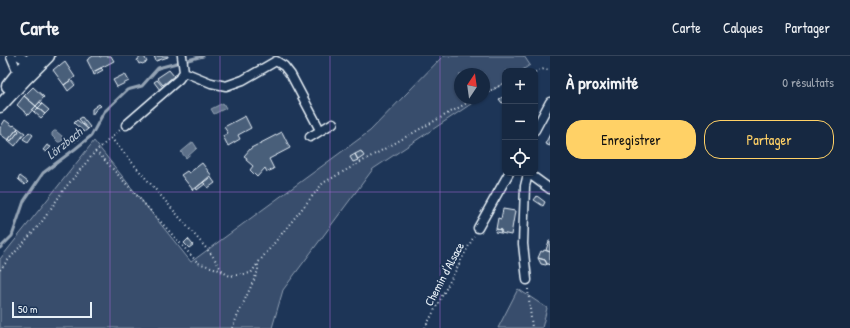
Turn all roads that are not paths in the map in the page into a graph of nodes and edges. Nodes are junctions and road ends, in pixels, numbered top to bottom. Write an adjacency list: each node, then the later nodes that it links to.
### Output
1 (10, 56): 6 (street)
2 (48, 56): 4 (main road)
3 (182, 57): 5 (street)
4 (30, 60): 6 (main road)
5 (184, 72): 12 (street); 13 (street)
6 (22, 75): 7 (main road); 9 (main road)
7 (0, 98)
8 (550, 102): 11 (street)
9 (0, 106)
10 (333, 123): 13 (street)
11 (538, 124)
12 (126, 125)
13 (320, 130): 14 (street)
14 (310, 137)
15 (507, 176): 19 (street)
16 (527, 176): 20 (street)
17 (532, 176): 18 (street)
18 (550, 189)
19 (478, 228)
20 (527, 280)

